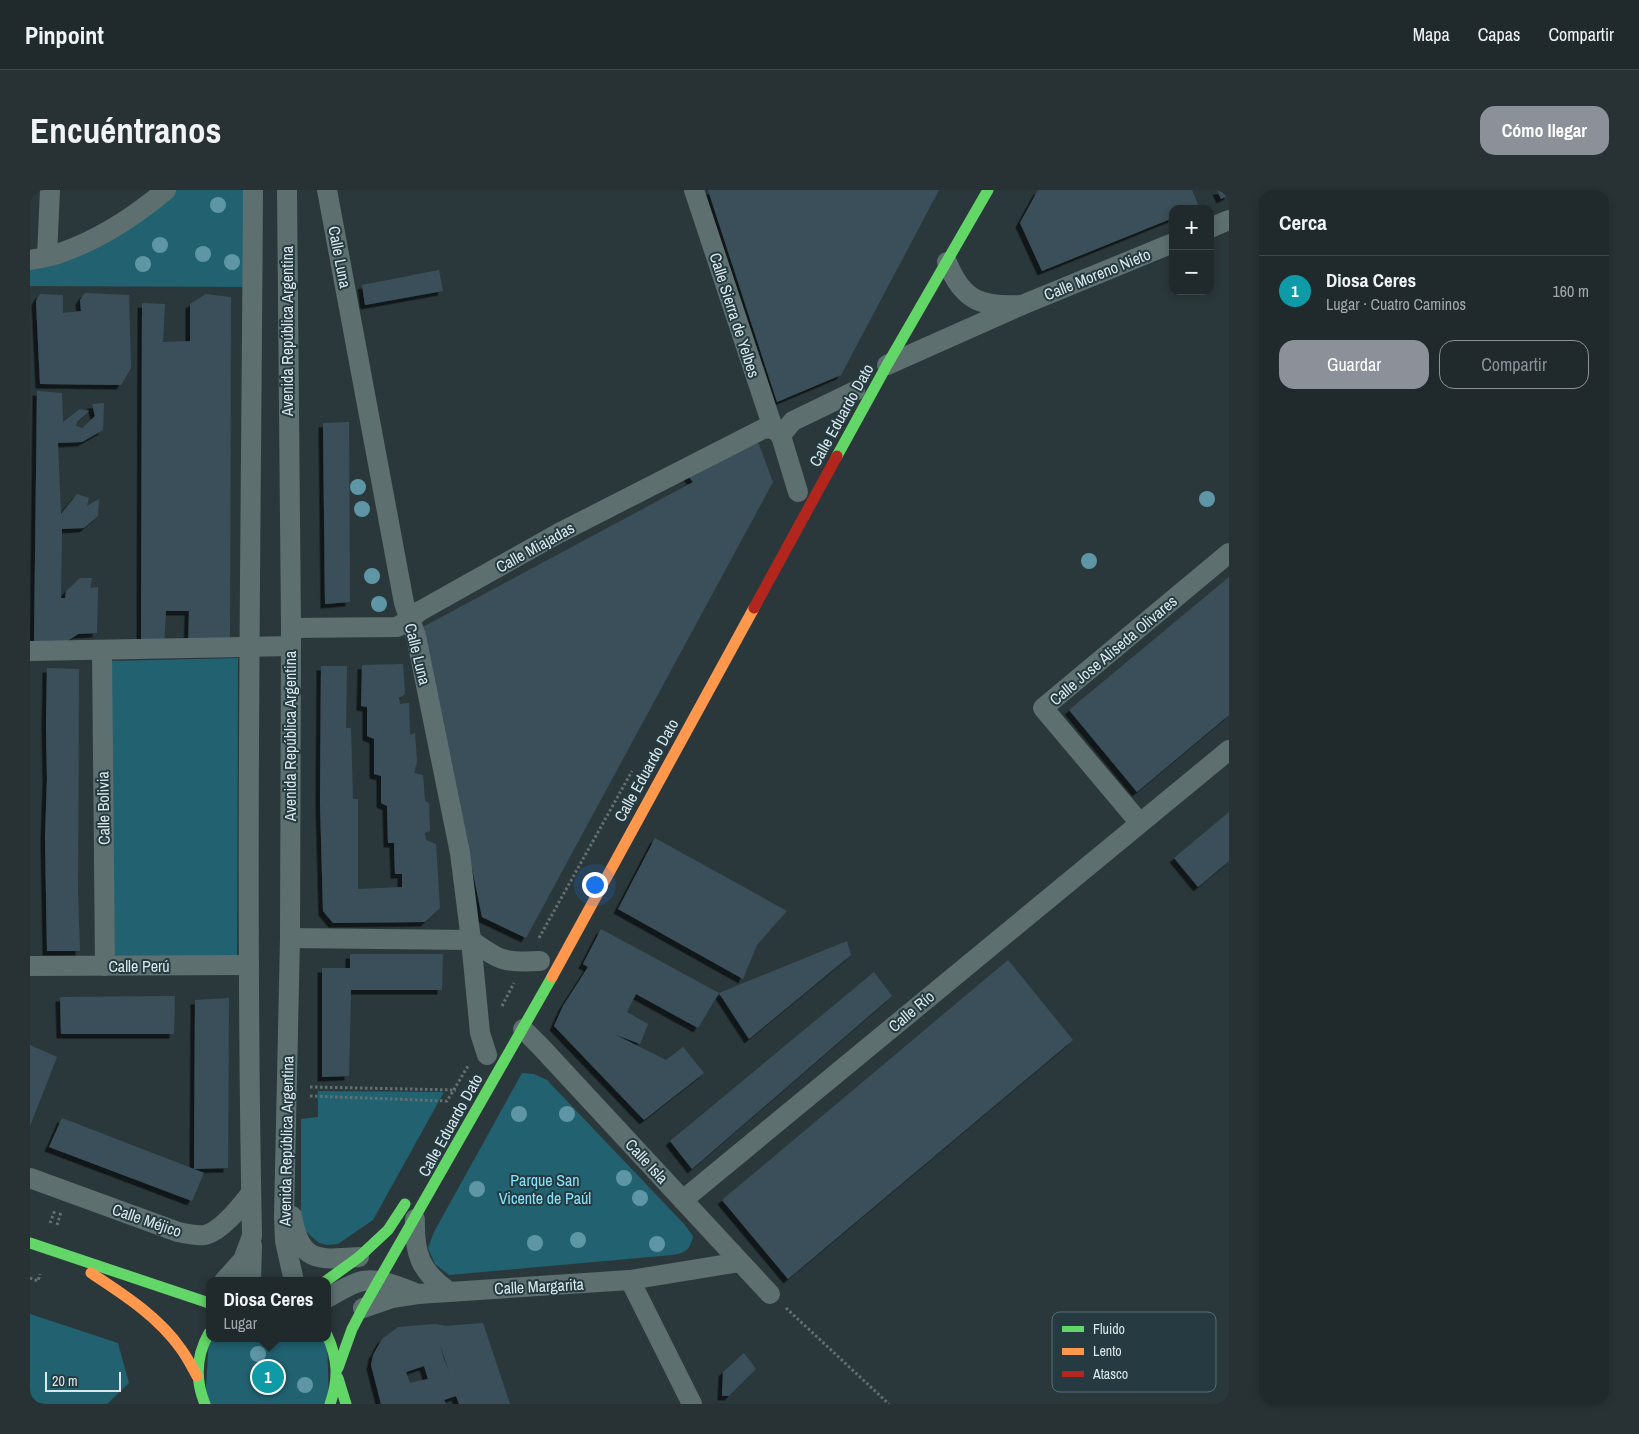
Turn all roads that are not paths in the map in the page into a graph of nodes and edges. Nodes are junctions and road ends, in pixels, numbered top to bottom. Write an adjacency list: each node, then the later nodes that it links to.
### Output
1 (50, 190): 11 (street)
2 (166, 190): 11 (street)
3 (253, 190): 21 (street, Avenida República Argentina)
4 (286, 190): 20 (street, Avenida República Argentina)
5 (328, 190): 19 (street, Calle Luna)
6 (694, 190): 16 (street, Calle Sierra de Yelbes)
7 (988, 190): 12 (main road, Calle Eduardo Dato)
8 (1229, 220): 9 (street)
9 (1214, 226)
10 (1169, 245): 13 (street, Calle Moreno Nieto)
11 (39, 258)
12 (947, 262): 13 (street); 14 (main road, Calle Eduardo Dato)
13 (1022, 305): 14 (street, Calle Moreno Nieto)
14 (887, 365): 32 (main road, Calle Eduardo Dato)
15 (853, 394): 16 (street)
16 (777, 432): 17 (street, Calle Sierra de Yelbes); 19 (street, Calle Miajadas)
17 (799, 489)
18 (1229, 553): 25 (street, Calle Jose Aliseda Olivares)
19 (409, 620): 20 (street, Calle Miajadas); 27 (street, Calle Luna)
20 (291, 637): 21 (street, Calle Miajadas); 26 (street, Avenida República Argentina)
21 (250, 646): 22 (street); 31 (street, Avenida República Argentina)
22 (102, 650): 23 (street); 30 (street, Calle Bolivia)
23 (30, 651)
24 (1229, 750): 25 (street, Calle Río)
25 (1140, 822): 38 (street, Calle Río)
26 (290, 938): 27 (street); 34 (street, Avenida República Argentina)
27 (471, 940): 28 (street); 33 (street, Calle Luna)
28 (535, 962)
29 (30, 966): 30 (street, Calle Perú)
30 (105, 966): 31 (street, Calle Perú)
31 (249, 966): 36 (street, Avenida República Argentina)
32 (522, 1029): 38 (street, Calle Isla); 39 (main road, Calle Eduardo Dato)
33 (487, 1049)
34 (286, 1176): 43 (street); 47 (street, Avenida República Argentina)
35 (30, 1178): 36 (street, Calle Méjico)
36 (251, 1192): 40 (street, Avenida República Argentina)
37 (411, 1194): 43 (main road, Calle Eduardo Dato)
38 (683, 1200): 44 (street, Calle Isla)
39 (415, 1219): 50 (main road, Calle Eduardo Dato); 53 (street)
40 (252, 1236): 45 (street, Avenida República Argentina); 46 (street, Avenida República Argentina)
41 (30, 1243): 42 (main road)
42 (64, 1256): 52 (main road); 62 (main road)
43 (359, 1257): 48 (main road, Calle Eduardo Dato)
44 (740, 1262): 49 (street, Calle Margarita); 55 (street, Calle Isla)
45 (227, 1277)
46 (251, 1277)
47 (293, 1277)
48 (331, 1277)
49 (630, 1280): 53 (street, Calle Margarita); 66 (street)
50 (378, 1281): 54 (street, Calle Margarita); 56 (street, Calle Margarita); 58 (main road, Calle Eduardo Dato)
51 (206, 1289): 52 (street)
52 (175, 1290): 57 (main road)
53 (448, 1291): 54 (street, Calle Margarita)
54 (418, 1294): 58 (street, Calle Margarita)
55 (770, 1294)
56 (331, 1296)
57 (206, 1301)
58 (362, 1308): 61 (main road, Calle Eduardo Dato)
59 (206, 1340): 62 (main road)
60 (330, 1342): 61 (main road)
61 (338, 1373): 64 (main road, Calle Eduardo Dato); 65 (main road)
62 (197, 1376): 63 (main road)
63 (205, 1404)
64 (330, 1404)
65 (346, 1404)
66 (692, 1404)

